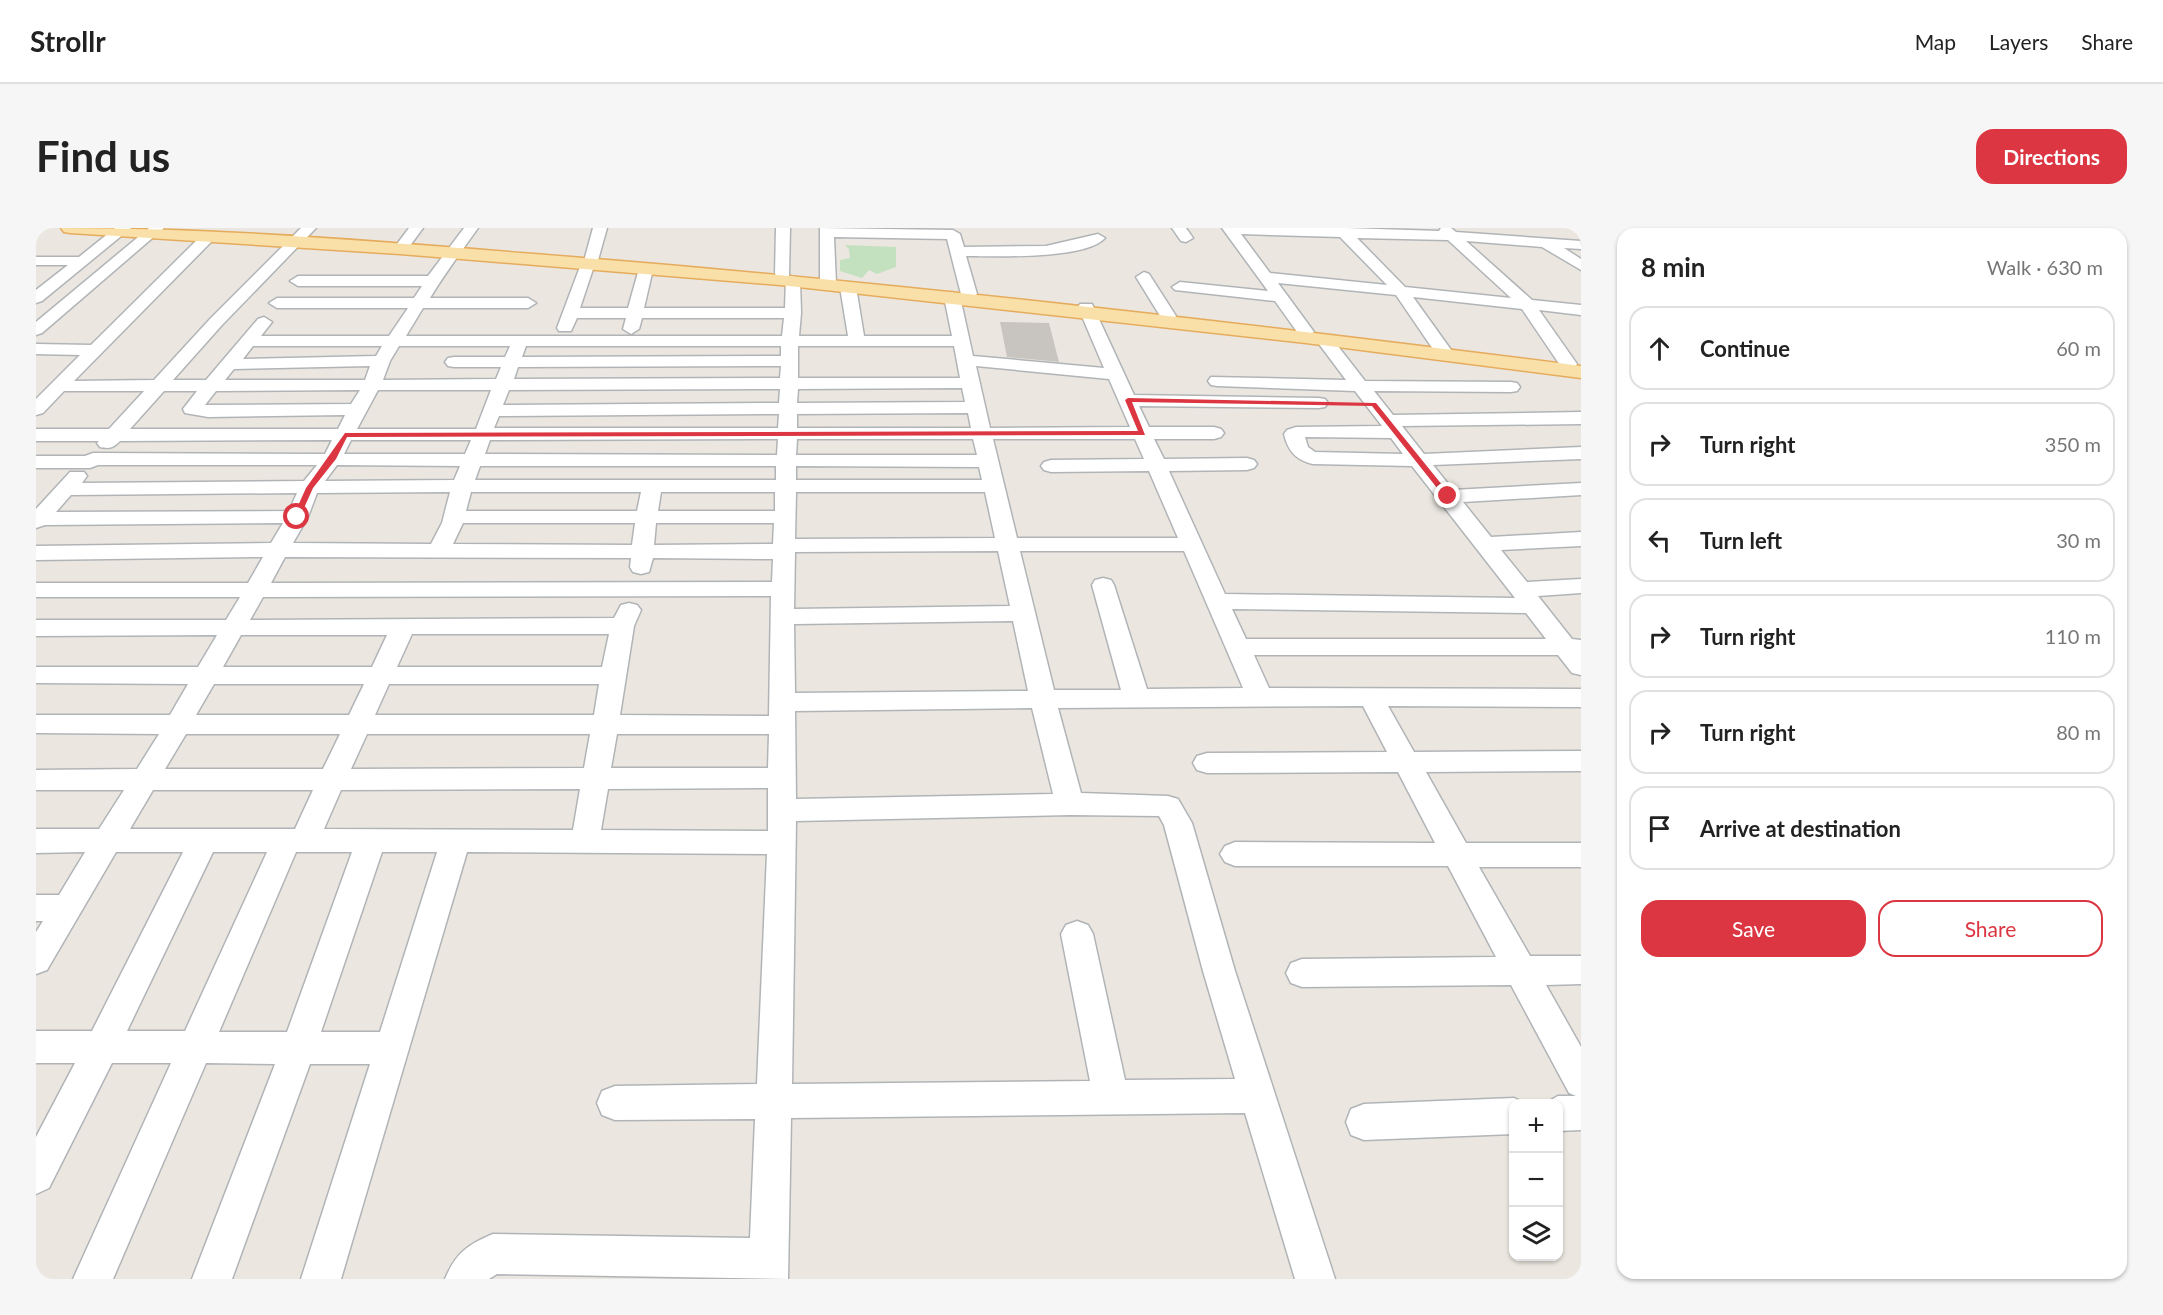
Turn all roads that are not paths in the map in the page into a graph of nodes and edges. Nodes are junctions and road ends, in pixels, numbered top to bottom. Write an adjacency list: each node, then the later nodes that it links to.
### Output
1 (70, 228): 7 (main road)
2 (416, 228): 18 (street)
3 (471, 228): 20 (street)
4 (600, 228): 24 (street)
5 (783, 228): 27 (street)
6 (1526, 228): 17 (street)
7 (123, 229): 8 (main road); 23 (street)
8 (156, 229): 14 (main road); 15 (main road); 51 (street)
9 (1230, 229): 12 (street); 29 (street)
10 (827, 231): 11 (street); 31 (street)
11 (952, 231): 21 (street)
12 (1342, 231): 13 (street); 35 (street)
13 (1447, 232): 17 (street); 42 (street)
14 (300, 236): 15 (main road); 18 (main road); 20 (main road); 49 (street)
15 (208, 237): 59 (street)
16 (1098, 237): 21 (street)
17 (1544, 242): 19 (street); 25 (street)
18 (404, 244): 20 (main road)
19 (1581, 245)
20 (453, 250): 24 (main road); 36 (street)
21 (957, 251): 37 (street)
22 (36, 261): 23 (street)
23 (84, 261): 39 (street)
24 (589, 262): 26 (main road); 27 (main road); 45 (street)
25 (1581, 266)
26 (646, 269): 27 (main road); 47 (street)
27 (788, 277): 31 (main road); 46 (street)
28 (1144, 277): 48 (street)
29 (1264, 277): 35 (street); 38 (street)
30 (298, 281): 36 (street)
31 (828, 282): 32 (main road); 37 (main road)
32 (848, 286): 37 (main road); 57 (street)
33 (1180, 287): 38 (street)
34 (535, 288): 36 (street)
35 (1399, 289): 42 (street); 61 (street)
36 (428, 290): 40 (street); 41 (street); 50 (street)
37 (961, 295): 43 (main road); 60 (street)
38 (1278, 297): 52 (street)
39 (36, 298)
40 (277, 303)
41 (528, 303)
42 (1526, 303): 44 (street); 67 (street)
43 (1087, 310): 48 (main road); 52 (main road); 68 (street)
44 (1581, 310)
45 (570, 313): 47 (street); 55 (street)
46 (794, 313): 47 (street); 77 (street)
47 (636, 314): 56 (street)
48 (1168, 316): 52 (main road)
49 (216, 322): 53 (street); 74 (street)
50 (395, 328): 53 (street); 54 (street); 63 (street)
51 (36, 330)
52 (1315, 336): 61 (main road); 78 (street)
53 (250, 341): 66 (street)
54 (519, 341): 55 (street); 65 (street)
55 (561, 341): 56 (street)
56 (626, 341): 77 (street)
57 (857, 341): 60 (street); 77 (street)
58 (36, 349): 59 (street)
59 (96, 350): 73 (street)
60 (963, 351): 68 (street); 70 (street)
61 (1443, 352): 62 (main road); 67 (main road)
62 (1482, 358): 67 (main road); 76 (street)
63 (381, 361): 66 (street); 71 (street)
64 (454, 362): 65 (street)
65 (512, 362): 72 (street); 77 (street)
66 (230, 363): 75 (street)
67 (1577, 367)
68 (1116, 374): 79 (street)
69 (1217, 381): 78 (street)
70 (970, 383): 77 (street); 80 (street)
71 (372, 385): 72 (street); 75 (street); 81 (street)
72 (501, 385): 77 (street); 83 (street)
73 (60, 386): 74 (street); 82 (street)
74 (159, 386): 75 (street); 88 (street)
75 (213, 386): 81 (street)
76 (1511, 387): 78 (street); 84 (street)
77 (789, 398): 80 (street); 83 (street); 89 (street); 93 (street); 97 (street); 100 (street); 109 (street)
78 (1350, 398): 79 (street); 86 (street)
79 (1128, 400): 90 (street)
80 (975, 407): 89 (street)
81 (357, 409): 92 (street)
82 (36, 410)
83 (491, 411): 93 (street)
84 (1542, 418): 85 (street); 86 (street); 94 (street)
85 (1581, 418)
86 (1392, 427): 98 (street); 98 (street)
87 (1214, 433): 90 (street)
88 (115, 434): 91 (street); 92 (street); 99 (street)
89 (982, 434): 90 (street); 100 (street)
90 (1143, 434): 104 (street)
91 (36, 435)
92 (345, 435): 93 (street); 95 (street)
93 (481, 435): 96 (street)
94 (1579, 455): 98 (street)
95 (332, 459): 96 (street); 99 (street); 108 (street)
96 (471, 459): 97 (street); 105 (street)
97 (643, 460): 107 (street)
98 (1418, 460): 112 (street)
99 (92, 461): 101 (street); 110 (street)
100 (988, 461): 106 (street)
101 (36, 462)
102 (1247, 464): 104 (street)
103 (1051, 466): 104 (street)
104 (1157, 466): 120 (street)
105 (462, 486): 107 (street); 108 (street); 114 (street)
106 (994, 486): 109 (street); 119 (street)
107 (645, 487): 109 (street); 115 (street)
108 (309, 488): 110 (street); 113 (street)
109 (786, 488): 116 (street)
110 (66, 489): 117 (street)
111 (1581, 489): 112 (street)
112 (1448, 496): 121 (street)
113 (297, 517): 117 (street); 123 (street)
114 (454, 517): 115 (street); 124 (street)
115 (646, 517): 116 (street); 125 (street)
116 (784, 517): 122 (street)
117 (37, 520)
118 (1581, 538): 121 (street)
119 (1007, 544): 120 (street); 122 (street); 135 (street)
120 (1192, 544): 134 (street)
121 (1486, 544): 133 (street)
122 (783, 549): 125 (street); 130 (street)
123 (276, 550): 124 (street); 126 (street); 132 (street)
124 (439, 550): 125 (street)
125 (643, 551): 129 (street)
126 (36, 553)
127 (1103, 585): 151 (street)
128 (1581, 586): 133 (street)
129 (639, 588): 130 (street); 132 (street); 137 (street)
130 (782, 589): 136 (street)
131 (36, 590): 132 (street)
132 (253, 590): 140 (street)
133 (1528, 598): 134 (street); 142 (street)
134 (1217, 601): 141 (street)
135 (1024, 613): 136 (street); 150 (street)
136 (782, 617): 152 (street)
137 (622, 626): 138 (street); 146 (street)
138 (403, 627): 140 (street); 145 (street)
139 (36, 628): 140 (street)
140 (231, 628): 143 (street)
141 (1238, 647): 142 (street); 147 (street)
142 (1576, 654)
143 (205, 674): 144 (street); 145 (street); 154 (street)
144 (36, 675)
145 (382, 676): 146 (street); 155 (street)
146 (614, 676): 156 (street)
147 (1260, 697): 148 (street); 151 (street)
148 (1371, 698): 149 (street); 158 (street)
149 (1581, 698)
150 (1043, 699): 151 (street); 152 (street); 165 (street)
151 (1137, 699)
152 (783, 713): 156 (street); 161 (street)
153 (36, 724): 154 (street)
154 (178, 724): 155 (street); 162 (street)
155 (356, 725): 156 (street); 163 (street)
156 (605, 726): 160 (street)
157 (1581, 761): 158 (street)
158 (1406, 762): 159 (street); 176 (street)
159 (1207, 763)
160 (595, 778): 161 (street); 163 (street); 172 (street)
161 (782, 778): 166 (street)
162 (146, 779): 163 (street); 164 (street); 167 (street)
163 (331, 779): 169 (street)
164 (36, 780)
165 (1070, 804): 166 (street); 191 (street)
166 (782, 810): 174 (street)
167 (109, 840): 168 (street); 171 (street); 179 (street)
168 (204, 840): 169 (street); 186 (street)
169 (296, 840): 170 (street); 188 (street)
170 (372, 840): 173 (street); 187 (street)
171 (36, 841)
172 (585, 841): 173 (street); 174 (street)
173 (455, 842): 189 (street)
174 (782, 843): 193 (street)
175 (1236, 854): 176 (street)
176 (1457, 855): 177 (street); 183 (street)
177 (1581, 855)
178 (36, 908): 179 (street)
179 (66, 908): 181 (street)
180 (1077, 934): 192 (street)
181 (36, 960)
182 (1581, 970): 183 (street)
183 (1521, 971): 184 (street); 190 (street)
184 (1302, 973)
185 (36, 1047): 186 (street)
186 (102, 1047): 188 (street); 199 (street)
187 (299, 1047): 188 (street); 189 (street); 202 (street)
188 (195, 1048): 201 (street)
189 (393, 1048): 203 (street)
190 (1581, 1081)
191 (1258, 1096): 192 (street); 205 (street)
192 (1111, 1098): 193 (street)
193 (774, 1102): 194 (street); 200 (street)
194 (615, 1103)
195 (1581, 1113): 196 (street)
196 (1563, 1114)
197 (1509, 1116): 198 (street)
198 (1364, 1122)
199 (36, 1174)
200 (768, 1268): 204 (street)
201 (93, 1279)
202 (212, 1279)
203 (321, 1279)
204 (465, 1279)
205 (1315, 1279)

